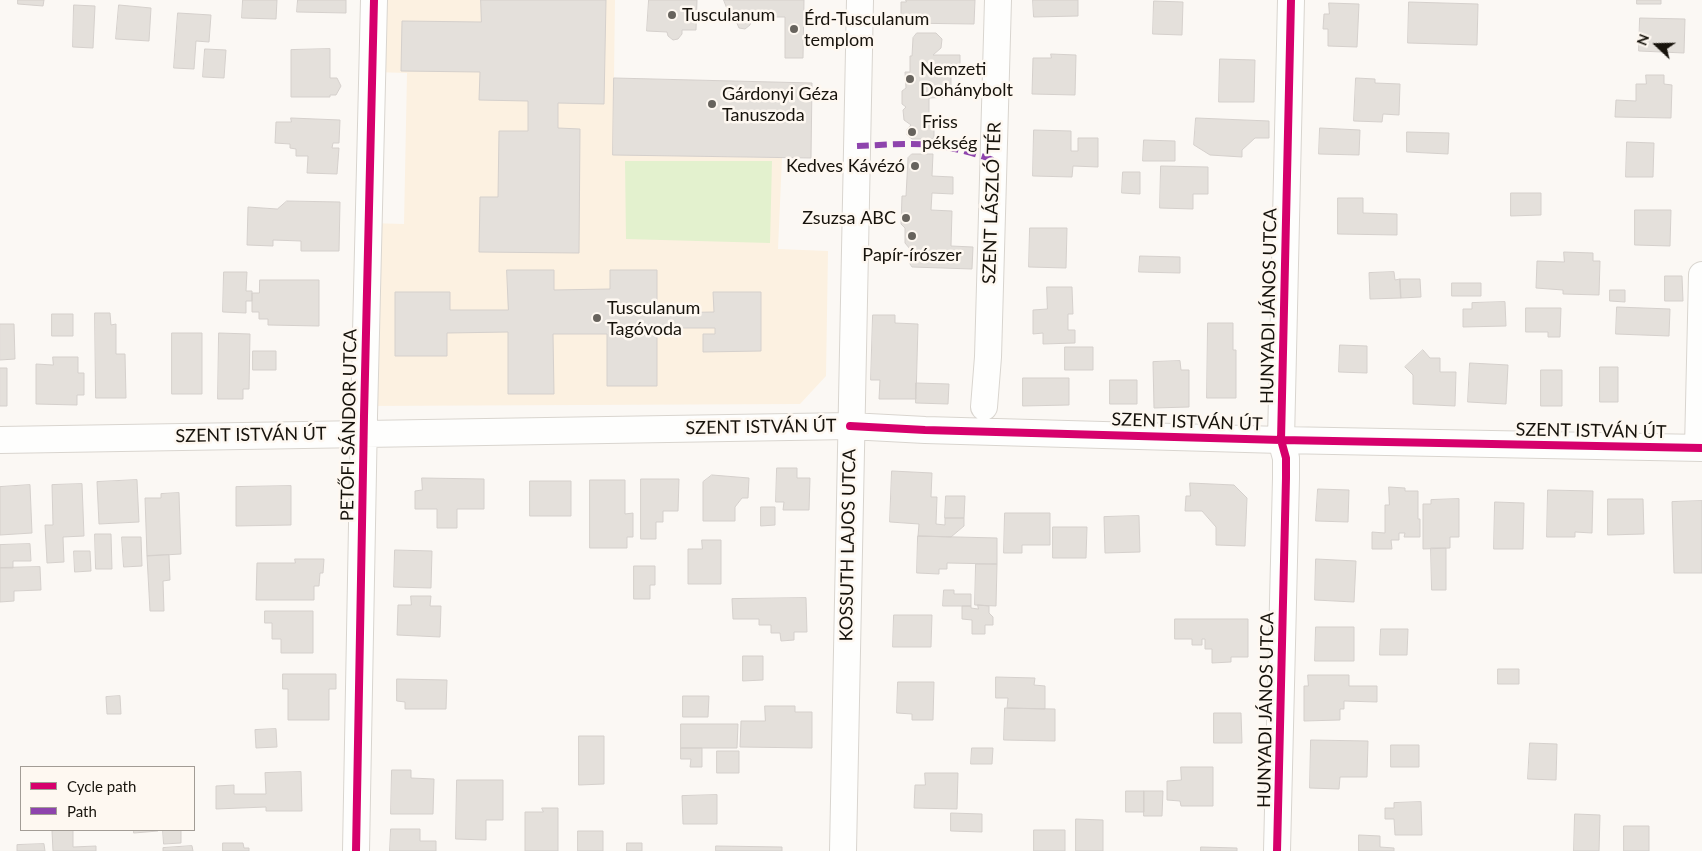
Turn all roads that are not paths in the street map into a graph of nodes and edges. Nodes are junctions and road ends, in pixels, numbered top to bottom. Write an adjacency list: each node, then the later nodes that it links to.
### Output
1 (374, 0): 8 (street, PETŐFI SÁNDOR UTCA)
2 (860, 0): 7 (street, KOSSUTH LAJOS UTCA)
3 (998, 0): 6 (street, SZENT LÁSZLÓ TÉR)
4 (1291, 0): 10 (street, HUNYADI JÁNOS UTCA)
5 (1702, 275): 11 (street)
6 (984, 407)
7 (850, 426): 8 (street, SZENT ISTVÁN ÚT); 10 (street, SZENT ISTVÁN ÚT); 13 (street, KOSSUTH LAJOS UTCA)
8 (364, 433): 9 (street, SZENT ISTVÁN ÚT); 12 (street, PETŐFI SÁNDOR UTCA)
9 (0, 440)
10 (1281, 440): 11 (street, SZENT ISTVÁN ÚT); 14 (street, HUNYADI JÁNOS UTCA)
11 (1700, 448)
12 (356, 851)
13 (843, 851)
14 (1277, 851)

